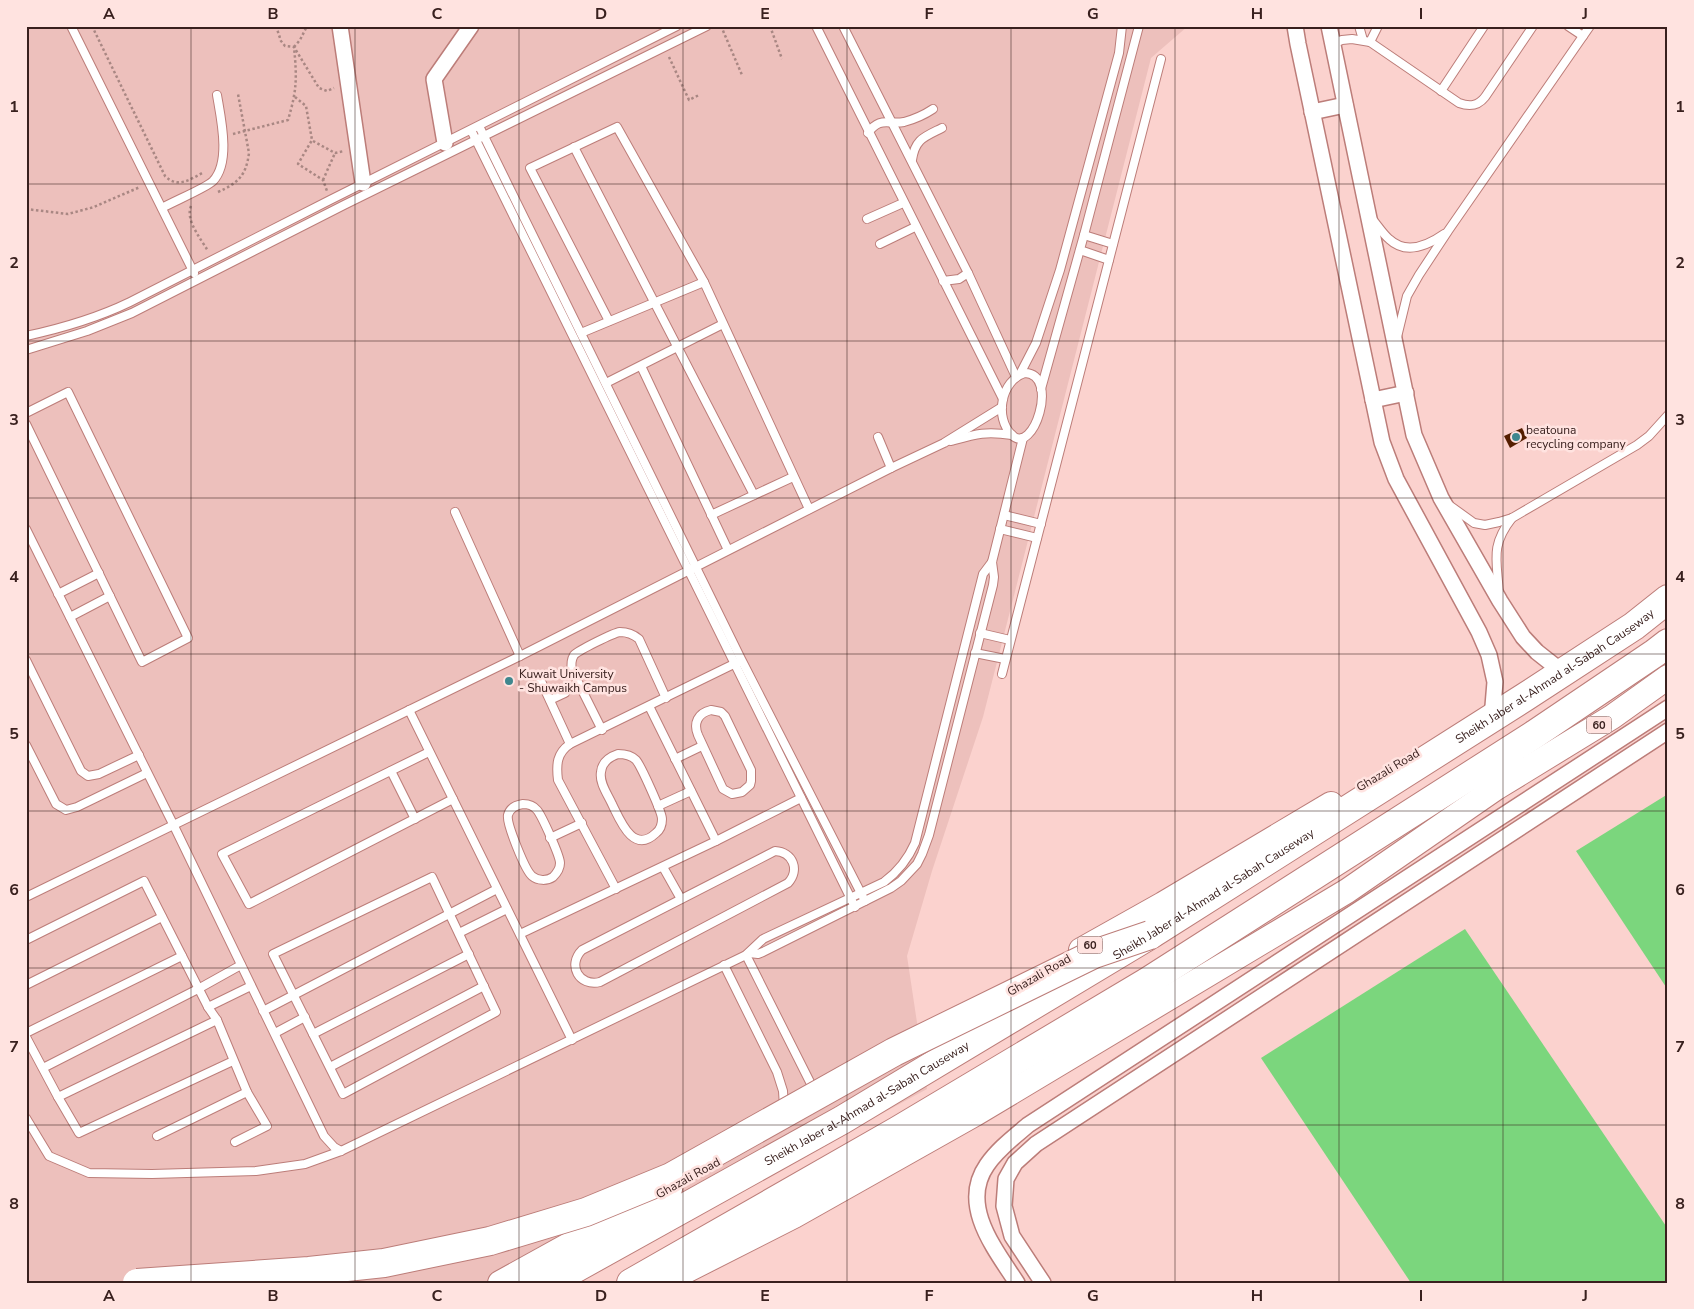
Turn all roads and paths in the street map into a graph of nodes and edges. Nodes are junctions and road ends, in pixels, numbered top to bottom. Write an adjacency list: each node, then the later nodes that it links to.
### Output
1 (71, 26): 55 (lane)
2 (92, 26): 51 (path)
3 (276, 26): 26 (path)
4 (306, 26): 26 (path)
5 (340, 26): 31 (street)
6 (470, 26): 48 (street)
7 (677, 26): 40 (lane)
8 (707, 26): 27 (lane)
9 (721, 26): 30 (path)
10 (770, 26): 28 (path)
11 (816, 26): 43 (lane)
12 (843, 26): 39 (lane)
13 (1122, 26): 80 (lane)
14 (1138, 26): 61 (lane)
15 (1295, 26): 38 (street)
16 (1329, 26): 25 (street)
17 (1359, 26): 24 (lane)
18 (1378, 26): 24 (lane)
19 (1484, 26): 32 (lane)
20 (1533, 26): 32 (lane)
21 (1568, 26): 23 (lane)
22 (1590, 26): 23 (lane)
23 (1583, 36): 60 (lane)
24 (1367, 41): 25 (lane); 32 (lane)
25 (1332, 44): 36 (street)
26 (294, 47): 31 (path); 35 (path)
27 (665, 47): 34 (path); 45 (lane)
28 (782, 58)
29 (1161, 59): 63 (lane)
30 (742, 75)
31 (347, 83): 52 (street)
32 (1442, 91)
33 (217, 95): 44 (lane)
34 (699, 95)
35 (294, 97): 44 (path); 46 (path)
36 (1345, 105): 38 (street); 57 (street)
37 (933, 109): 39 (lane)
38 (1312, 112): 84 (street)
39 (892, 121): 43 (lane); 50 (lane)
40 (479, 126): 42 (lane); 45 (lane)
41 (942, 128): 50 (lane)
42 (471, 130): 47 (lane); 48 (lane)
43 (868, 133): 54 (lane)
44 (223, 136): 51 (lane)
45 (485, 137): 47 (lane); 74 (lane)
46 (312, 140): 46 (path)
47 (476, 141): 68 (lane); 109 (lane)
48 (445, 143): 52 (lane)
49 (574, 147): 70 (lane); 71 (lane); 72 (lane)
50 (912, 160): 67 (lane)
51 (221, 163): 55 (lane)
52 (363, 183): 66 (lane)
53 (140, 187): 56 (path)
54 (903, 203): 58 (lane); 59 (lane)
55 (162, 208): 66 (lane)
56 (26, 209)
57 (1368, 213): 60 (lane); 76 (street)
58 (867, 219)
59 (915, 227): 62 (lane); 69 (lane)
60 (1448, 231): 76 (lane)
61 (1084, 235): 63 (lane); 64 (lane)
62 (880, 244)
63 (1113, 244): 65 (lane)
64 (1080, 250): 65 (lane); 82 (lane)
65 (1109, 260): 102 (lane)
66 (192, 270): 68 (lane); 75 (lane)
67 (968, 273): 69 (lane); 80 (lane)
68 (197, 279): 78 (lane)
69 (943, 281): 85 (lane)
70 (704, 282): 71 (lane); 73 (lane)
71 (655, 302): 72 (lane); 77 (lane)
72 (609, 321): 74 (lane)
73 (724, 324): 77 (lane); 94 (lane)
74 (581, 333): 81 (lane)
75 (26, 336)
76 (1396, 346): 83 (street)
77 (676, 348): 79 (lane); 95 (lane)
78 (26, 350)
79 (641, 366): 81 (lane); 99 (lane)
80 (1018, 376): 82 (lane); 85 (lane)
81 (606, 383): 108 (lane)
82 (1041, 389): 91 (lane)
83 (1406, 392): 84 (street); 96 (street)
84 (1373, 400): 133 (street)
85 (1002, 403): 89 (lane); 92 (lane)
86 (26, 413): 113 (lane)
87 (1668, 415): 101 (lane)
88 (26, 424): 110 (lane)
89 (1012, 435): 91 (lane); 92 (lane)
90 (878, 437): 93 (lane)
91 (1023, 438): 100 (lane)
92 (944, 443): 93 (lane)
93 (891, 468): 97 (lane)
94 (792, 477): 95 (lane); 97 (lane)
95 (754, 495): 99 (lane)
96 (1441, 498): 101 (lane); 115 (street)
97 (809, 509): 106 (lane)
98 (454, 512): 121 (lane)
99 (711, 515): 106 (lane)
100 (1004, 515): 102 (lane); 104 (lane)
101 (1512, 518): 115 (lane)
102 (1041, 524): 105 (lane)
103 (26, 529): 112 (lane)
104 (1000, 529): 105 (lane); 107 (lane)
105 (1037, 538): 118 (lane)
106 (728, 550): 108 (lane)
107 (992, 562): 117 (lane); 158 (lane)
108 (696, 566): 109 (lane); 124 (lane)
109 (688, 570): 121 (lane); 124 (lane)
110 (99, 573): 112 (lane); 113 (lane)
111 (1668, 586): 125 (main road, Ghazali Road / 60)
112 (58, 594): 116 (lane)
113 (110, 596): 116 (lane)
114 (1668, 599): 169 (highway, Sheikh Jaber al-Ahmad al-Sabah Causeway / 60)
115 (1500, 601): 125 (street)
116 (70, 617): 142 (lane)
117 (980, 633): 118 (lane); 120 (lane)
118 (1010, 640): 122 (lane)
119 (1668, 642): 206 (highway, 60)
120 (975, 653): 122 (lane); 162 (lane)
121 (520, 656): 135 (lane)
122 (1005, 659): 126 (lane)
123 (26, 660): 142 (lane)
124 (738, 662): 130 (lane); 147 (lane); 158 (lane)
125 (1556, 667): 133 (main road, Ghazali Road / 60)
126 (1002, 674)
127 (1668, 677): 207 (main road, 60)
128 (540, 679): 131 (lane)
129 (565, 694): 131 (lane)
130 (666, 698): 132 (lane); 136 (lane)
131 (550, 700): 138 (lane)
132 (649, 706): 136 (lane); 143 (lane)
133 (1493, 706): 195 (main road, Ghazali Road / 60)
134 (1668, 708): 208 (street)
135 (409, 710): 141 (lane); 152 (lane)
136 (602, 730): 138 (lane)
137 (1668, 731): 209 (street)
138 (570, 744): 151 (lane)
139 (26, 745): 145 (lane)
140 (702, 746): 140 (lane); 143 (lane)
141 (429, 752): 144 (lane); 148 (lane)
142 (138, 755): 145 (lane)
143 (675, 759): 146 (lane)
144 (391, 771): 150 (lane); 150 (lane)
145 (147, 773): 152 (lane)
146 (691, 791): 149 (lane); 154 (lane)
147 (801, 798): 154 (lane); 161 (lane)
148 (453, 799): 150 (lane); 156 (lane)
149 (658, 806): 149 (lane)
150 (415, 819)
151 (582, 823): 153 (lane); 157 (lane)
152 (174, 826): 159 (lane); 174 (lane)
153 (550, 838): 153 (lane)
154 (716, 841): 155 (lane)
155 (663, 866): 157 (lane); 160 (lane)
156 (497, 889): 164 (lane); 165 (lane)
157 (616, 889): 168 (lane)
158 (861, 892): 161 (lane); 162 (lane)
159 (26, 897)
160 (681, 898): 160 (lane)
161 (850, 898): 163 (lane); 172 (lane)
162 (865, 901): 163 (lane)
163 (854, 906): 172 (lane)
164 (507, 909): 167 (lane); 168 (lane)
165 (449, 913): 167 (lane); 180 (lane); 180 (lane)
166 (162, 917): 170 (lane); 173 (lane); 176 (lane)
167 (459, 934): 171 (lane)
168 (520, 934): 189 (lane)
169 (1150, 935): 201 (highway, Sheikh Jaber al-Ahmad al-Sabah Causeway / 60, bridge); 202 (highway, bridge)
170 (26, 940)
171 (469, 954): 178 (lane); 187 (lane)
172 (748, 954): 175 (lane); 195 (lane)
173 (182, 956): 179 (lane); 185 (lane)
174 (241, 964): 177 (lane); 179 (lane)
175 (724, 965): 189 (lane); 197 (lane)
176 (26, 986)
177 (251, 986): 181 (lane); 182 (lane)
178 (484, 986): 191 (lane); 191 (lane)
179 (198, 989): 181 (lane); 192 (lane)
180 (294, 995): 182 (lane); 183 (lane)
181 (208, 1007): 184 (lane)
182 (263, 1011): 186 (lane)
183 (305, 1017): 186 (lane); 187 (lane)
184 (217, 1020): 190 (lane); 194 (lane)
185 (26, 1033)
186 (275, 1033): 200 (lane)
187 (313, 1034): 191 (lane)
188 (26, 1037): 192 (lane)
189 (572, 1040): 200 (lane)
190 (233, 1061): 193 (lane); 194 (lane)
191 (330, 1067)
192 (43, 1068): 194 (lane)
193 (247, 1092): 198 (lane); 199 (lane)
194 (58, 1097)
195 (820, 1103): 203 (main road, Ghazali Road / 60)
196 (26, 1118): 200 (lane)
197 (779, 1124)
198 (157, 1136)
199 (234, 1142)
200 (341, 1151)
201 (591, 1260): 204 (highway); 205 (highway, 60)
202 (137, 1283)
203 (500, 1283)
204 (523, 1283)
205 (549, 1283)
206 (631, 1283)
207 (662, 1283)
208 (1017, 1283)
209 (1042, 1283)

